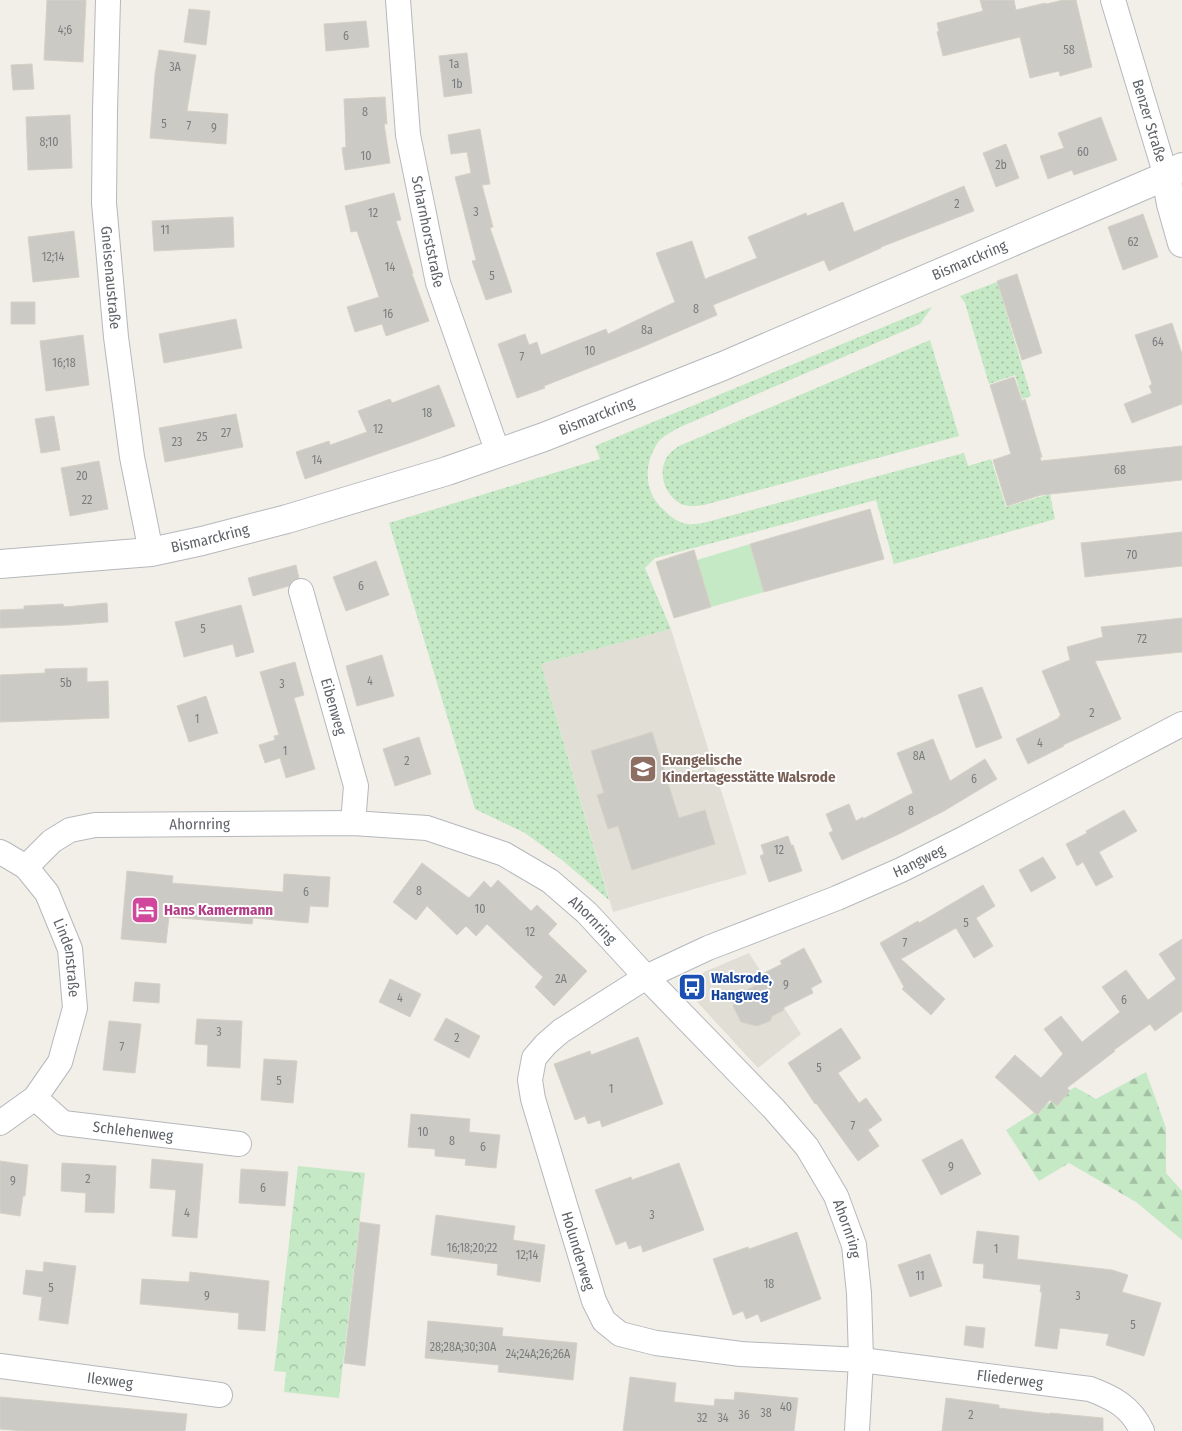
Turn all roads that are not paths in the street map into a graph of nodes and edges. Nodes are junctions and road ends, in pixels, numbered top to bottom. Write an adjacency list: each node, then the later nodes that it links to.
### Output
1 (108, 0): 7 (street, Gneisenaustraße)
2 (398, 0): 6 (street, Scharnhorststraße)
3 (1113, 0): 4 (street, Benzer Straße)
4 (1174, 172): 5 (street, Benzer Straße); 6 (street, Bismarckring)
5 (1182, 242)
6 (498, 454): 7 (street, Bismarckring)
7 (151, 552): 8 (street, Bismarckring)
8 (0, 564)
9 (301, 591): 11 (street, Eibenweg)
10 (1182, 724): 14 (street, Hangweg)
11 (353, 823): 13 (street, Ahornring); 14 (street, Ahornring)
12 (0, 852): 13 (street, Lindenstraße)
13 (26, 867): 15 (street, Lindenstraße)
14 (646, 977): 18 (street, Ahornring); 18 (street, Holunderweg)
15 (35, 1098): 16 (street, Lindenstraße); 17 (street, Schlehenweg)
16 (0, 1122)
17 (239, 1144)
18 (861, 1360): 21 (street, Ahornring); 22 (street, Fliederweg)
19 (0, 1366): 20 (street, Ilexweg)
20 (220, 1395)
21 (857, 1431)
22 (1142, 1431)

